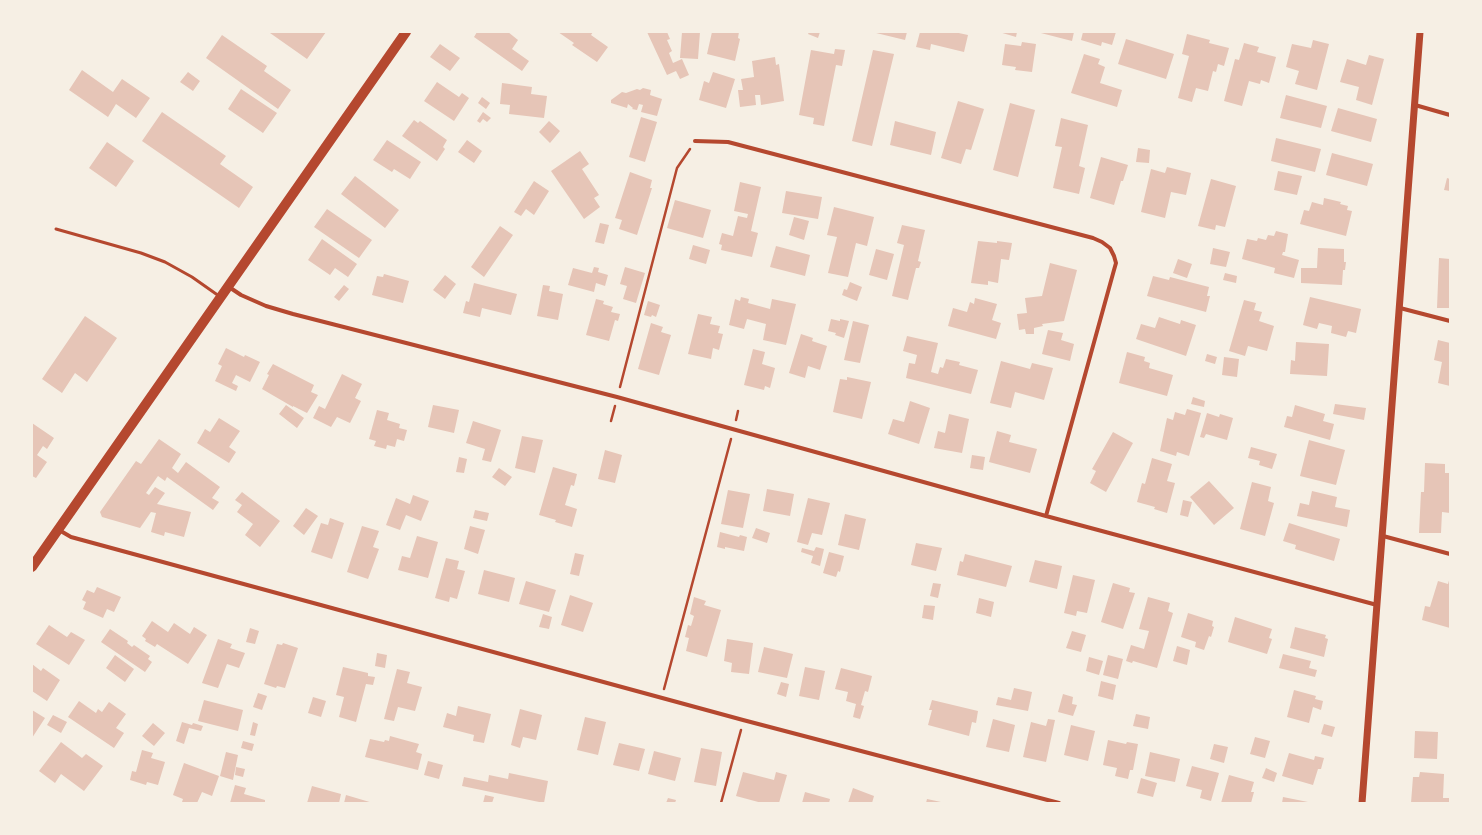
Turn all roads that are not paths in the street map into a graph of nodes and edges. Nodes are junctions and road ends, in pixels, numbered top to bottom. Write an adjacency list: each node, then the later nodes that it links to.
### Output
1 (406, 32): 7 (main road)
2 (1420, 32): 3 (street)
3 (1415, 105): 4 (street); 9 (street)
4 (1450, 115)
5 (695, 140): 11 (street)
6 (56, 229): 8 (lane)
7 (229, 286): 8 (main road); 11 (street)
8 (220, 297): 12 (main road)
9 (1400, 308): 10 (street); 13 (street)
10 (1450, 321)
11 (1046, 516): 16 (street)
12 (58, 530): 15 (main road); 17 (street)
13 (1383, 536): 14 (street); 16 (street)
14 (1450, 554)
15 (32, 567)
16 (1377, 605): 18 (street)
17 (1059, 803)
18 (1362, 803)

